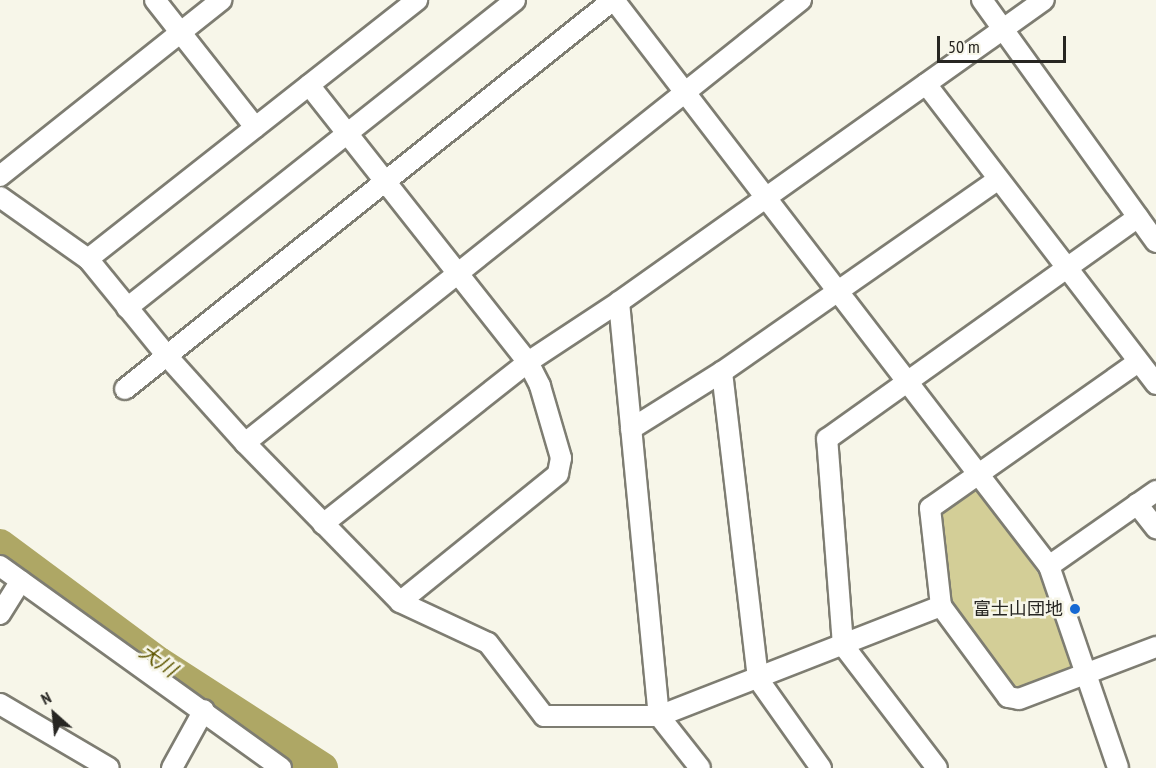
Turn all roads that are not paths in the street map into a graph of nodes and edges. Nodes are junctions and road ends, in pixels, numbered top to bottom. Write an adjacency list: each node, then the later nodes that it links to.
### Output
1 (155, 0): 10 (street)
2 (221, 0): 10 (street)
3 (417, 0): 12 (street)
4 (515, 0): 15 (street)
5 (614, 0): 13 (street); 18 (street)
6 (801, 0): 13 (street)
7 (982, 0): 9 (street)
8 (1044, 0): 9 (street)
9 (1003, 30): 11 (street); 21 (street)
10 (181, 32): 14 (street); 16 (street)
11 (926, 84): 17 (street); 20 (street)
12 (309, 85): 14 (street); 15 (street)
13 (685, 92): 20 (street); 25 (street)
14 (255, 128): 23 (street)
15 (348, 133): 18 (street); 28 (street)
16 (0, 176)
17 (997, 180): 24 (street); 26 (street)
18 (388, 182): 25 (street); 29 (street)
19 (0, 197): 23 (street)
20 (767, 198): 26 (street); 27 (street)
21 (1138, 217): 22 (street); 24 (street)
22 (1156, 242)
23 (88, 259): 28 (street)
24 (1069, 267): 31 (street); 33 (street)
25 (458, 272): 30 (street); 37 (street)
26 (836, 291): 32 (street); 33 (street)
27 (619, 302): 30 (street); 36 (street)
28 (127, 308): 29 (street)
29 (166, 356): 35 (street); 37 (street)
30 (528, 362): 41 (street); 46 (street)
31 (1138, 362): 34 (street); 38 (street)
32 (722, 372): 36 (street); 52 (street)
33 (908, 381): 38 (street); 49 (street)
34 (1156, 384)
35 (125, 389)
36 (631, 429): 55 (street)
37 (245, 442): 41 (street)
38 (977, 472): 44 (street); 47 (street)
39 (1156, 491): 40 (street)
40 (1137, 504): 42 (street); 44 (street)
41 (323, 524): 46 (street)
42 (1156, 528)
43 (0, 566): 45 (street)
44 (1049, 566): 51 (street)
45 (21, 581): 48 (street); 54 (street)
46 (400, 602): 55 (street)
47 (941, 606): 49 (street); 51 (street)
48 (0, 614)
49 (843, 645): 52 (street); 61 (street)
50 (1156, 647): 51 (street)
51 (1085, 672): 62 (street)
52 (758, 679): 55 (street); 60 (street)
53 (0, 704): 56 (street)
54 (204, 710): 57 (street); 58 (street)
55 (659, 716): 59 (street)
56 (109, 768)
57 (172, 768)
58 (281, 768)
59 (700, 768)
60 (821, 768)
61 (938, 768)
62 (1118, 768)

